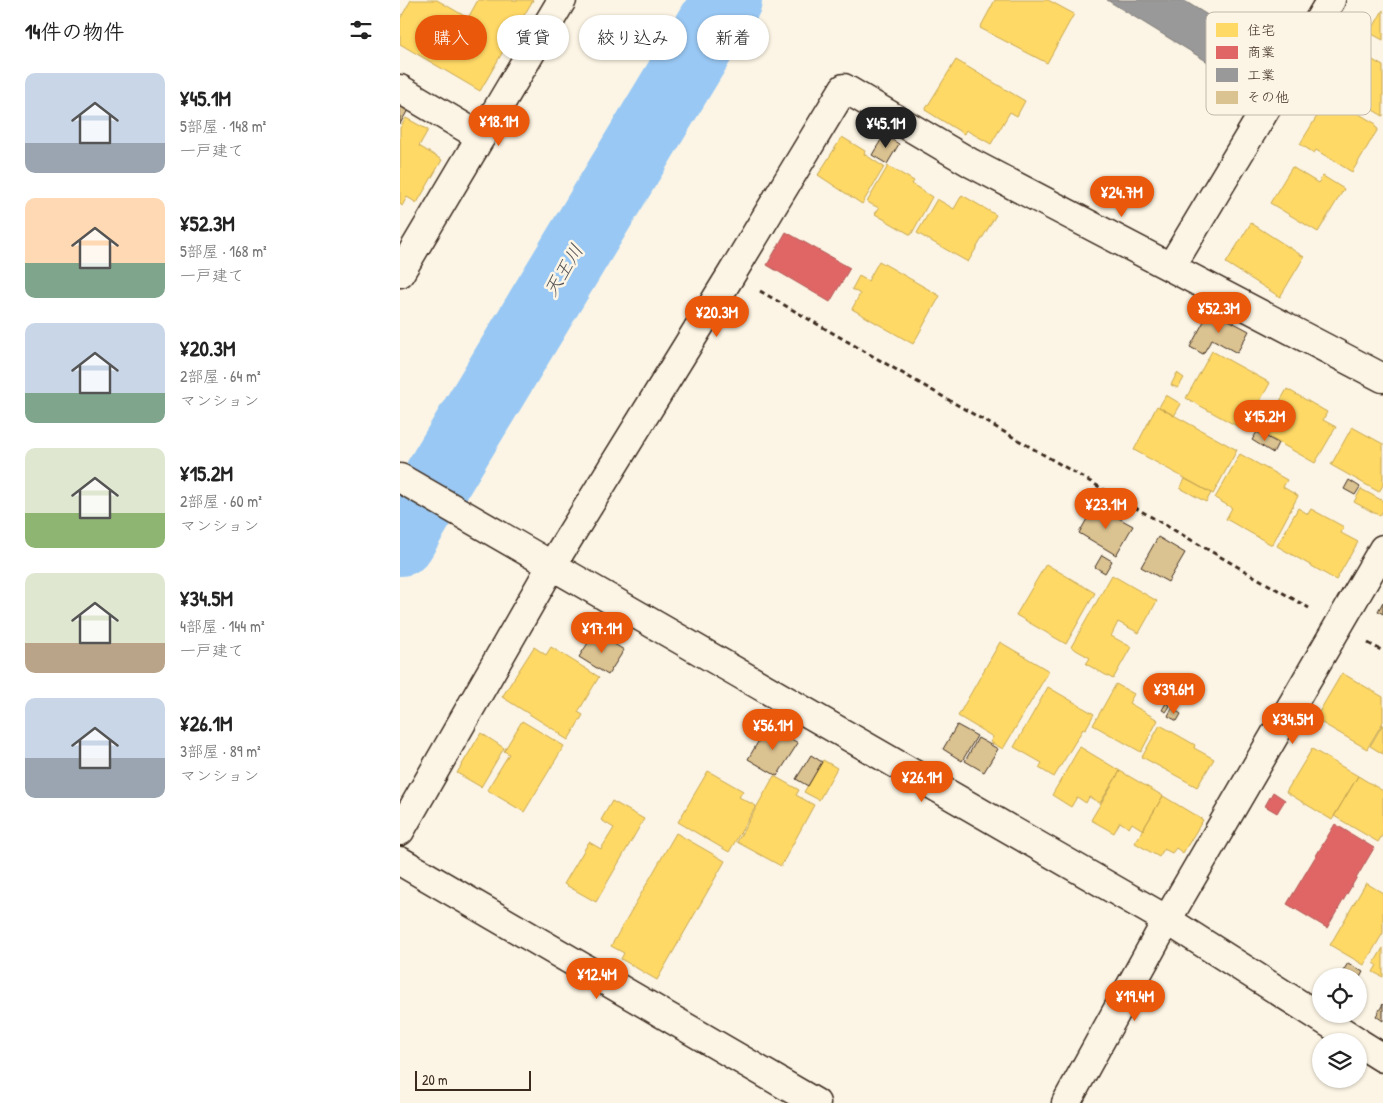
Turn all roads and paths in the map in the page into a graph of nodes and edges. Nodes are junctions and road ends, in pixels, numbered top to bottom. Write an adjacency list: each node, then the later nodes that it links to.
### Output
1 (562, 0): 6 (street)
2 (1331, 0): 3 (street)
3 (1324, 12)
4 (400, 89): 6 (street)
5 (1262, 115): 7 (street)
6 (481, 137): 8 (street)
7 (1171, 267): 9 (street); 10 (street)
8 (400, 273)
9 (731, 275): 13 (street); 14 (path)
10 (1383, 378)
11 (400, 478): 13 (street)
12 (1383, 549): 14 (street)
13 (552, 565): 16 (street); 18 (street)
14 (1338, 625): 15 (path); 18 (street)
15 (1383, 651)
16 (400, 831)
17 (400, 861): 22 (street)
18 (1167, 920): 19 (street); 23 (street)
19 (1344, 1033)
20 (1367, 1048): 21 (street)
21 (1383, 1058)
22 (816, 1103)
23 (1066, 1103)

